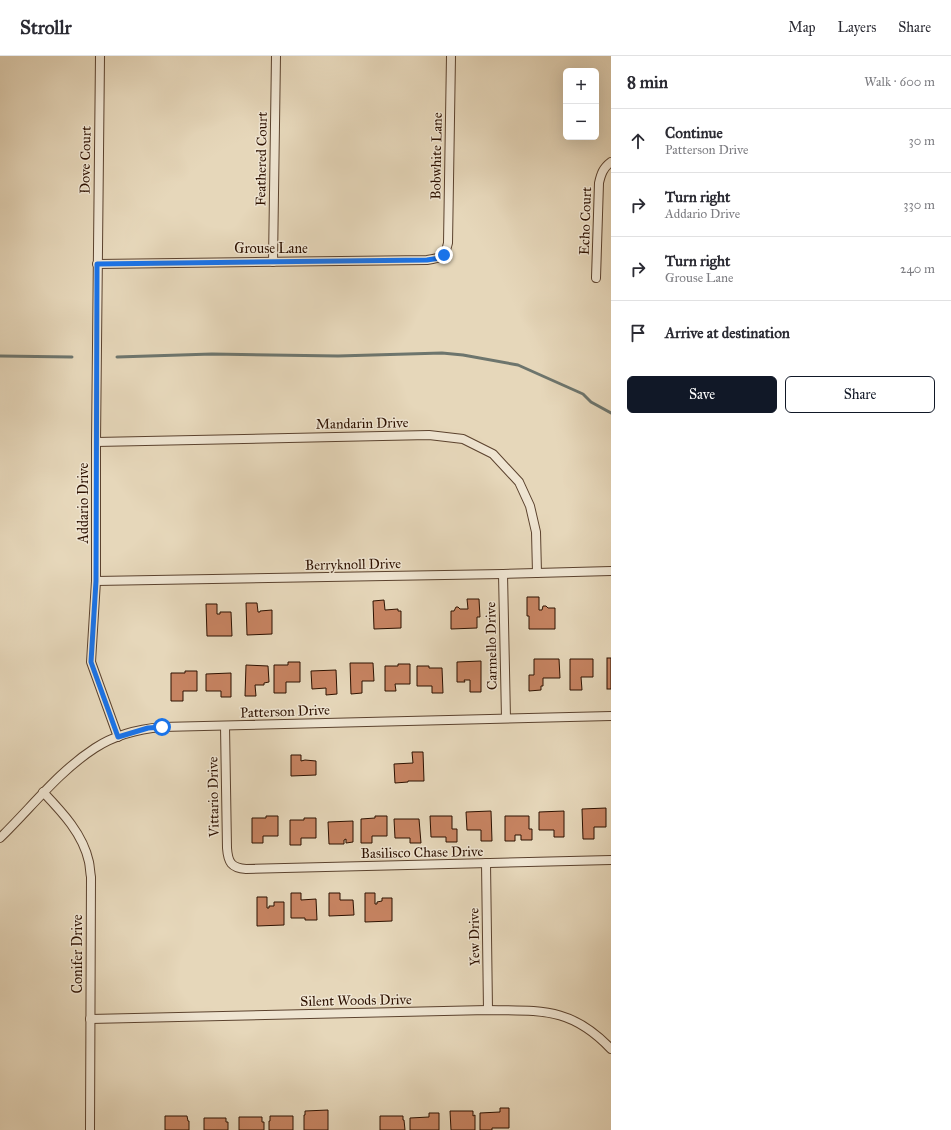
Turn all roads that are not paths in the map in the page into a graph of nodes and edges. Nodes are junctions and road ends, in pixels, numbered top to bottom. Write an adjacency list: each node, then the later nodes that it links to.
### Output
1 (100, 56): 7 (street, Dove Court)
2 (276, 56): 6 (street, Feathered Court)
3 (451, 56): 5 (street, Bobwhite Lane)
4 (608, 164): 8 (street, Echo Court)
5 (444, 255): 6 (street, Grouse Lane)
6 (273, 262): 7 (street, Grouse Lane)
7 (97, 264): 9 (street, Addario Drive)
8 (596, 278)
9 (96, 442): 11 (street, Mandarin Drive); 13 (street, Addario Drive)
10 (611, 571): 11 (street, Berryknoll Drive)
11 (537, 573): 12 (street, Berryknoll Drive)
12 (503, 574): 13 (street, Berryknoll Drive); 15 (street, Carmello Drive)
13 (96, 581): 17 (street, Addario Drive)
14 (611, 716): 15 (street, Patterson Drive)
15 (506, 718): 16 (street, Patterson Drive)
16 (225, 726): 17 (street, Patterson Drive); 22 (street, Vittario Drive)
17 (118, 737): 18 (street, Patterson Drive)
18 (43, 792): 19 (street, Patterson Drive); 24 (street, Conifer Drive)
19 (0, 838)
20 (611, 860): 21 (street, Basilisco Chase Drive)
21 (486, 863): 22 (street, Basilisco Chase Drive); 23 (street, Yew Drive)
22 (234, 866)
23 (488, 1010): 24 (street, Silent Woods Drive); 25 (street, Silent Woods Drive)
24 (90, 1019): 26 (street, Conifer Drive)
25 (609, 1043)
26 (90, 1130)

